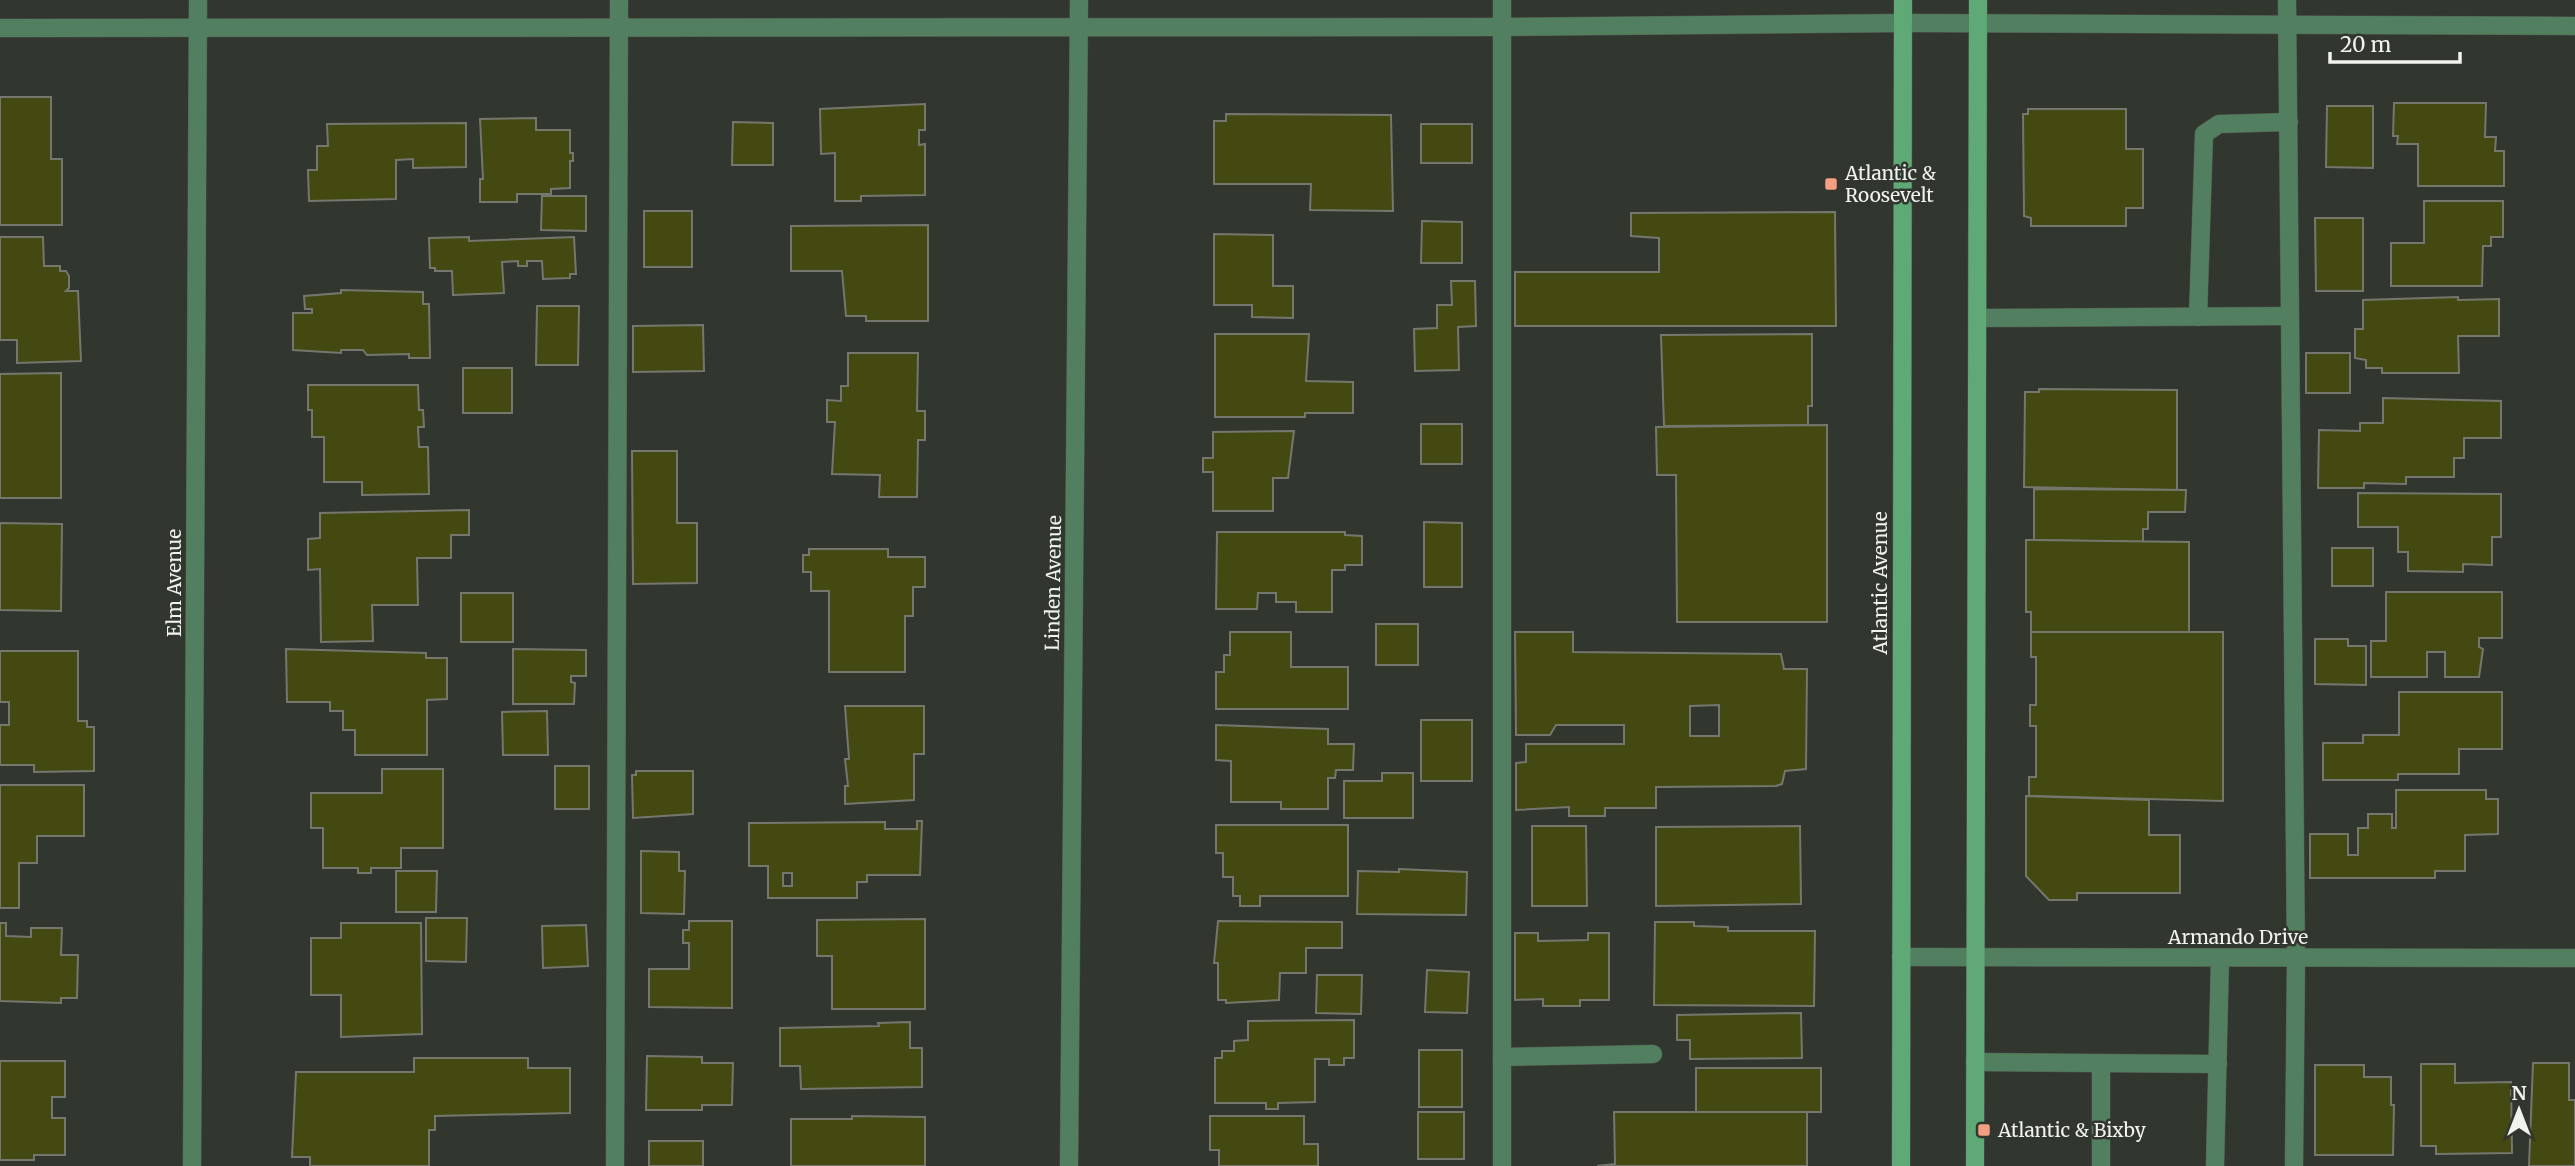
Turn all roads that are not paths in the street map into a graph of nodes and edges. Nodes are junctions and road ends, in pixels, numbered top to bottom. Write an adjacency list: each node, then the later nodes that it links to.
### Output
1 (198, 0): 13 (street, Elm Avenue)
2 (619, 0): 14 (street)
3 (1079, 0): 15 (street, Linden Avenue)
4 (1502, 0): 16 (street)
5 (1903, 0): 8 (main road, Atlantic Avenue)
6 (1979, 0): 9 (main road)
7 (2287, 0): 10 (street)
8 (1903, 23): 9 (street); 16 (street); 21 (main road, Atlantic Avenue)
9 (1979, 23): 10 (street); 20 (main road)
10 (2287, 26): 11 (street); 17 (street)
11 (2575, 26)
12 (0, 27): 13 (street)
13 (198, 27): 14 (street); 31 (street, Elm Avenue)
14 (620, 27): 15 (street); 32 (street)
15 (1079, 27): 16 (street); 33 (street, Linden Avenue)
16 (1502, 27): 27 (street)
17 (2289, 122): 18 (street); 19 (street)
18 (2290, 316): 19 (street); 24 (street)
19 (2198, 317): 20 (street)
20 (1978, 318): 22 (main road)
21 (1901, 957): 22 (street, Armando Drive); 35 (main road, Atlantic Avenue)
22 (1976, 958): 23 (street, Armando Drive); 28 (main road)
23 (2220, 958): 24 (street, Armando Drive); 30 (street)
24 (2296, 958): 25 (street, Armando Drive); 39 (street)
25 (2575, 958)
26 (1653, 1054): 27 (street)
27 (1502, 1057): 34 (street)
28 (1975, 1062): 29 (street); 36 (main road)
29 (2101, 1063): 30 (street); 37 (street)
30 (2218, 1064): 38 (street)
31 (192, 1166)
32 (615, 1166)
33 (1069, 1166)
34 (1502, 1166)
35 (1902, 1166)
36 (1975, 1166)
37 (2101, 1166)
38 (2216, 1166)
39 (2294, 1166)

